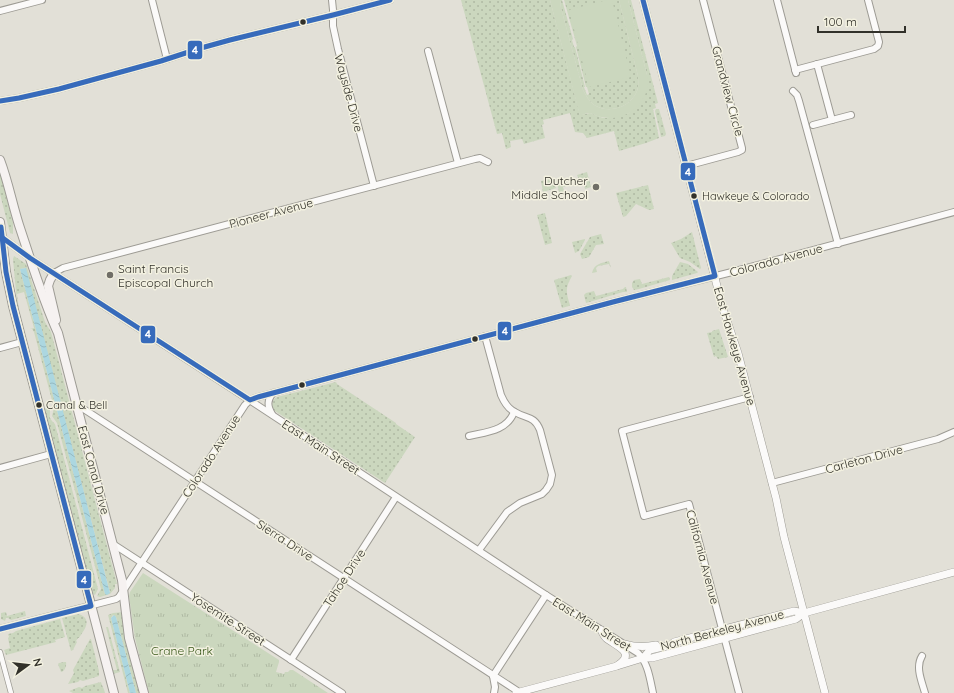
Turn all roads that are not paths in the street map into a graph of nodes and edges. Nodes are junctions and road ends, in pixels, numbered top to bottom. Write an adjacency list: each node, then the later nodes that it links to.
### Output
1 (42, 0): 9 (street)
2 (152, 0): 12 (street)
3 (332, 0): 10 (street, Wayside Drive)
4 (390, 0): 10 (street)
5 (643, 0): 22 (street, East Hawkeye Avenue)
6 (703, 0): 22 (street, Grandview Circle)
7 (777, 0): 13 (street)
8 (868, 0): 13 (street)
9 (0, 11)
10 (333, 15): 12 (street); 23 (street, Wayside Drive)
11 (428, 51): 21 (street)
12 (168, 59): 15 (street)
13 (817, 64): 17 (street)
14 (792, 91): 27 (street)
15 (0, 101)
16 (851, 115): 17 (street)
17 (832, 120): 18 (street)
18 (814, 125)
19 (0, 160): 28 (main road, East Canal Drive)
20 (488, 162): 21 (street, Pioneer Avenue)
21 (458, 163): 23 (street, Pioneer Avenue)
22 (686, 166): 30 (street, East Hawkeye Avenue)
23 (374, 186): 29 (street, Pioneer Avenue)
24 (954, 212): 27 (street, Colorado Avenue)
25 (0, 222): 26 (main road)
26 (1, 236): 28 (street, East Main Street); 33 (main road)
27 (838, 244): 30 (street, Colorado Avenue)
28 (30, 258): 29 (street, East Main Street); 31 (main road, East Canal Drive)
29 (54, 273): 31 (main road); 37 (street, East Main Street)
30 (715, 276): 32 (street, Colorado Avenue); 36 (street, East Hawkeye Avenue)
31 (58, 333): 38 (main road, East Canal Drive)
32 (486, 336): 35 (street, Colorado Avenue); 39 (street)
33 (22, 342): 34 (street); 43 (main road)
34 (0, 348)
35 (272, 393): 37 (street, Colorado Avenue); 40 (street)
36 (750, 397): 46 (street, East Hawkeye Avenue); 58 (street, California Avenue)
37 (250, 400): 40 (street, East Main Street); 45 (street, Colorado Avenue)
38 (76, 404): 45 (street, Sierra Drive); 48 (main road, East Canal Drive)
39 (514, 412): 42 (street); 49 (street)
40 (274, 416): 47 (street, East Main Street)
41 (954, 432): 46 (street, Carleton Drive)
42 (469, 436)
43 (51, 454): 44 (street); 55 (main road)
44 (0, 468)
45 (194, 481): 50 (street, Colorado Avenue); 52 (street, Sierra Drive)
46 (772, 483): 56 (street, East Hawkeye Avenue)
47 (396, 497): 49 (street, East Main Street); 52 (street, Tahoe Drive)
48 (113, 544): 50 (street, Yosemite Street); 53 (main road, East Canal Drive)
49 (479, 550): 54 (street, East Main Street)
50 (141, 563): 53 (street, Colorado Avenue); 66 (street, Yosemite Street)
51 (954, 572): 56 (street, North Berkeley Avenue)
52 (344, 578): 66 (street, Tahoe Drive); 68 (street, Sierra Drive)
53 (124, 591): 55 (street, Colorado Avenue); 71 (main road, East Canal Drive)
54 (546, 595): 59 (street, East Main Street); 68 (street)
55 (90, 606): 57 (street, Colorado Avenue); 70 (main road)
56 (804, 613): 58 (street, North Berkeley Avenue); 60 (street, North Berkeley Avenue); 77 (street, East Hawkeye Avenue)
57 (0, 629)
58 (722, 629): 60 (street, California Avenue); 61 (street, North Berkeley Avenue)
59 (601, 630): 62 (street, East Main Street); 67 (street)
60 (724, 638): 65 (street, North Berkeley Avenue); 76 (street, California Avenue)
61 (674, 642): 62 (street); 65 (street, North Berkeley Avenue)
62 (624, 644): 65 (street, East Main Street)
63 (0, 652): 69 (street)
64 (922, 656): 78 (street)
65 (642, 658): 67 (street, North Berkeley Avenue); 75 (street)
66 (291, 660): 72 (street, Yosemite Street)
67 (617, 666): 74 (street, North Berkeley Avenue)
68 (493, 676): 73 (street); 74 (street, Sierra Drive)
69 (11, 693)
70 (114, 693)
71 (144, 693)
72 (342, 693)
73 (494, 693)
74 (517, 693)
75 (653, 693)
76 (738, 693)
77 (825, 693)
78 (925, 693)

